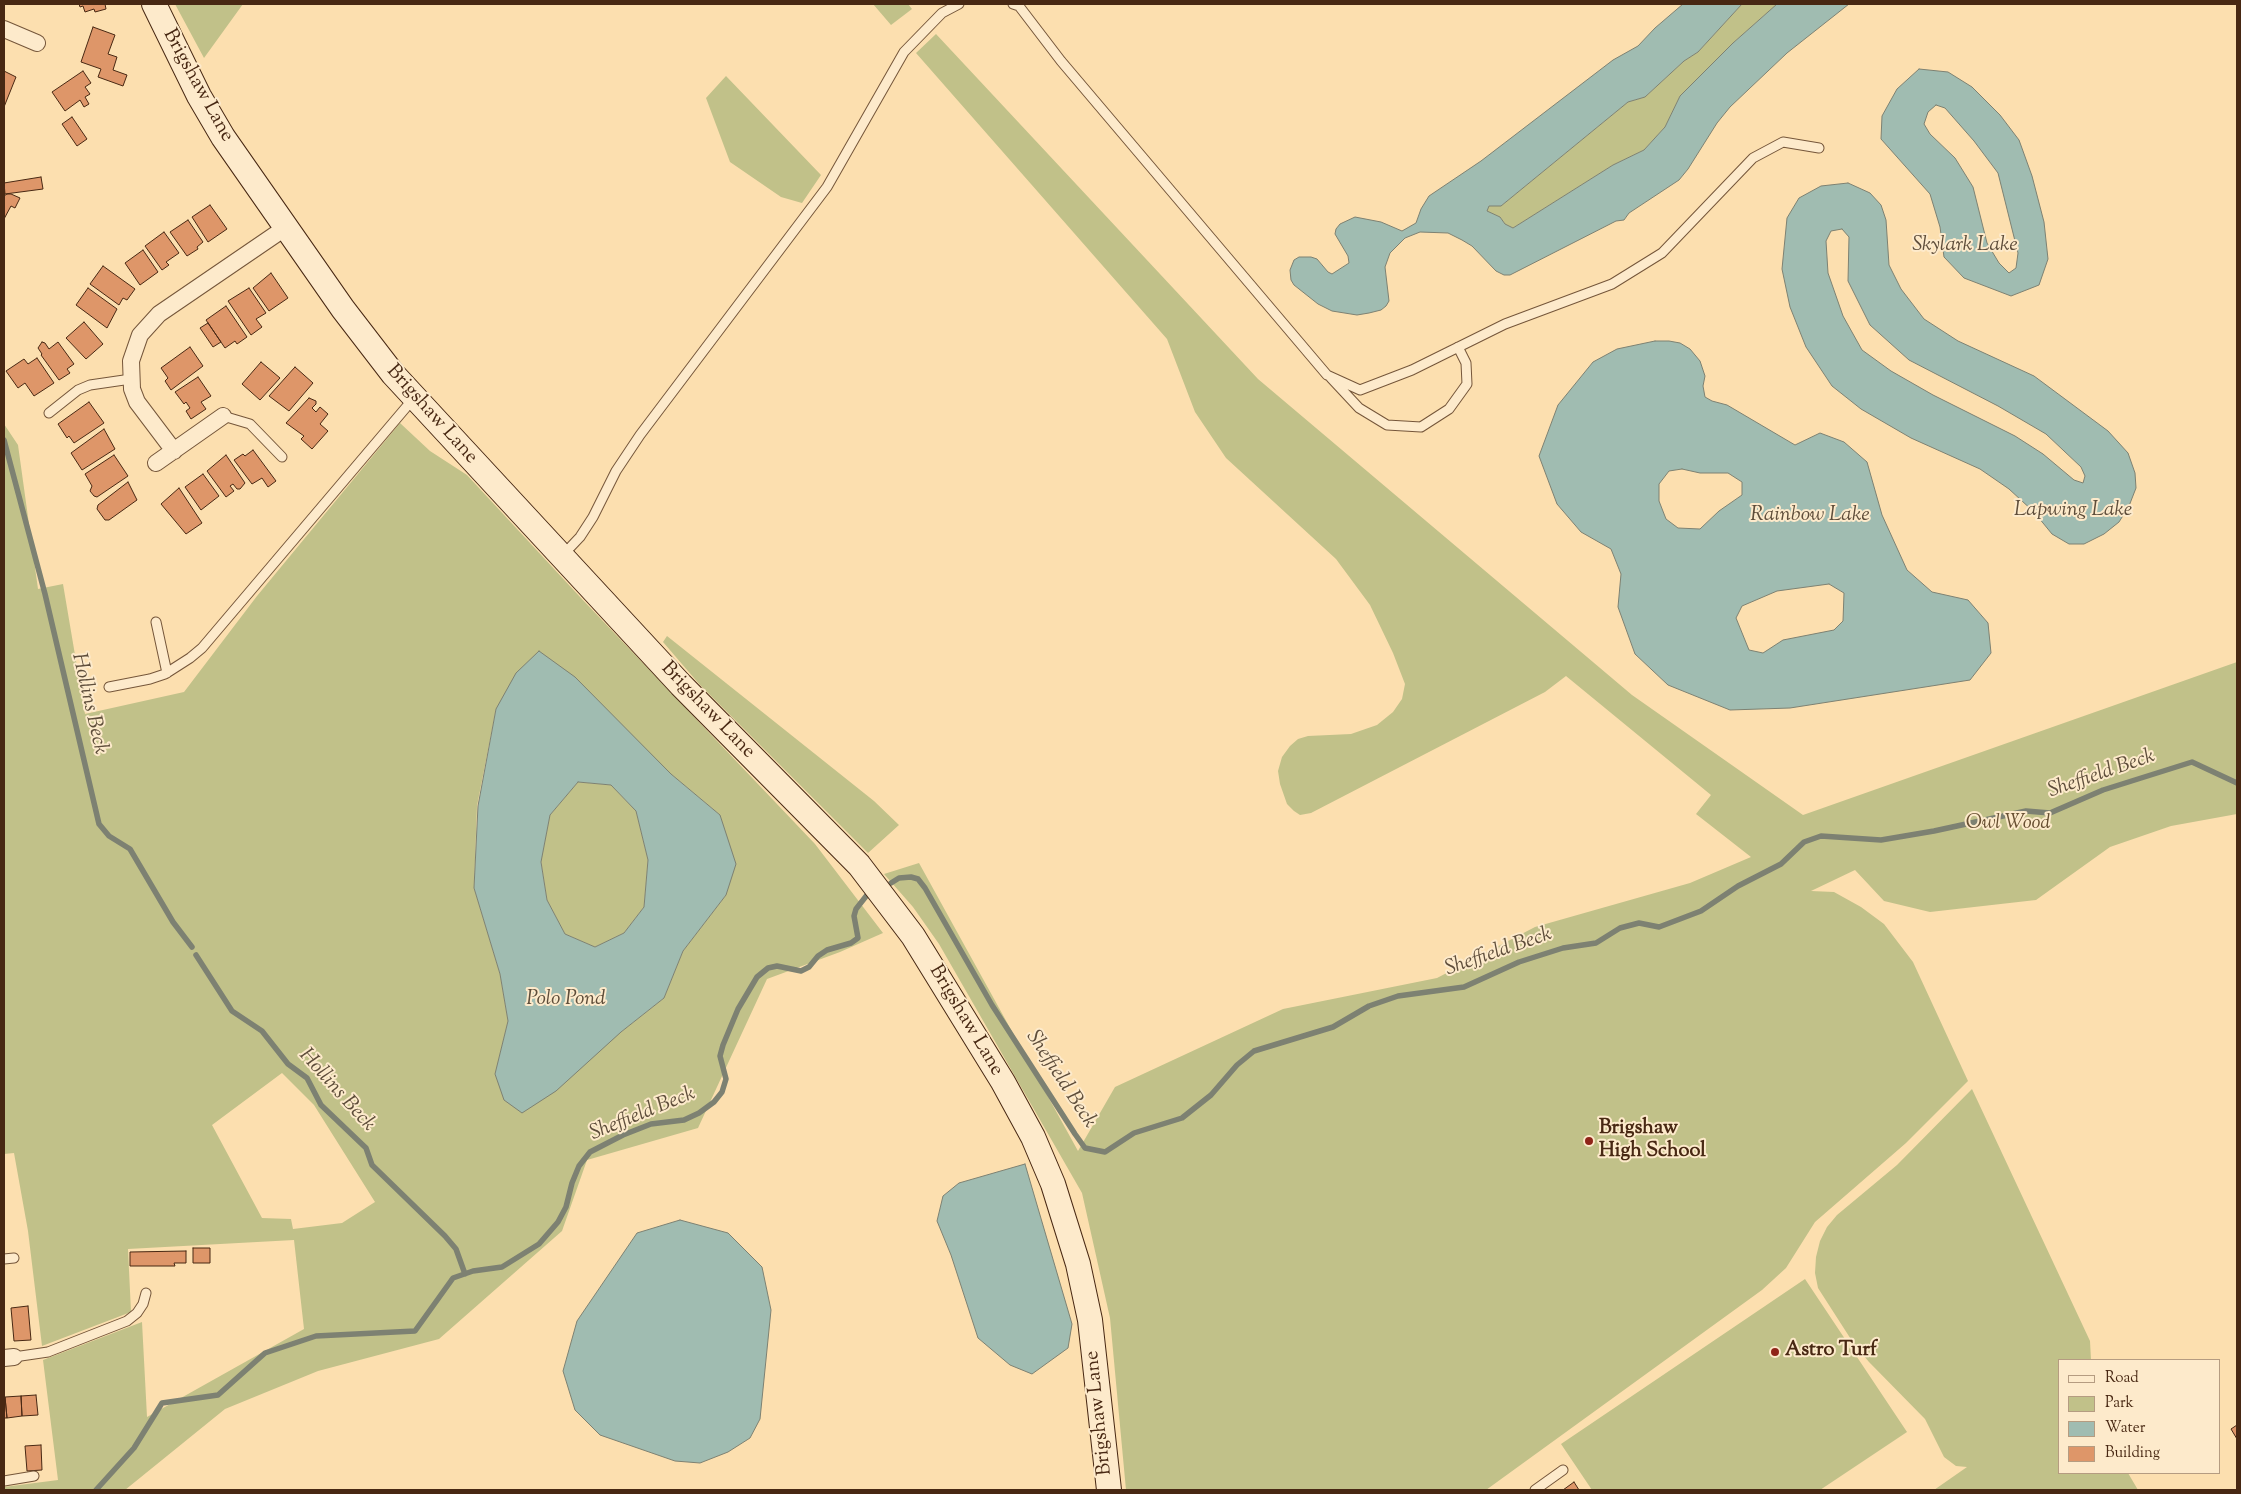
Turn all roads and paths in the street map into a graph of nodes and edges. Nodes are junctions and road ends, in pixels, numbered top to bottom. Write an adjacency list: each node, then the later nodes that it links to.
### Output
1 (154, 4): 7 (street, Brigshaw Lane)
2 (959, 4): 17 (lane)
3 (1013, 4): 9 (lane)
4 (4, 29): 5 (street)
5 (37, 43)
6 (1819, 148): 8 (lane)
7 (285, 228): 10 (street); 11 (street, Brigshaw Lane)
8 (1458, 347): 9 (lane); 9 (lane)
9 (1327, 374)
10 (130, 379): 12 (lane); 14 (street)
11 (414, 398): 17 (street, Brigshaw Lane); 19 (lane)
12 (49, 413)
13 (223, 416): 14 (street); 15 (lane)
14 (174, 451): 16 (street)
15 (282, 457)
16 (156, 463)
17 (562, 556): 28 (street, Brigshaw Lane)
18 (156, 622): 19 (lane)
19 (167, 673): 20 (lane)
20 (109, 687)
21 (14, 1258): 22 (lane)
22 (4, 1259)
23 (146, 1293): 24 (lane)
24 (9, 1357)
25 (1563, 1470): 29 (lane)
26 (34, 1476): 27 (lane)
27 (4, 1481)
28 (1109, 1490)
29 (1535, 1490)

